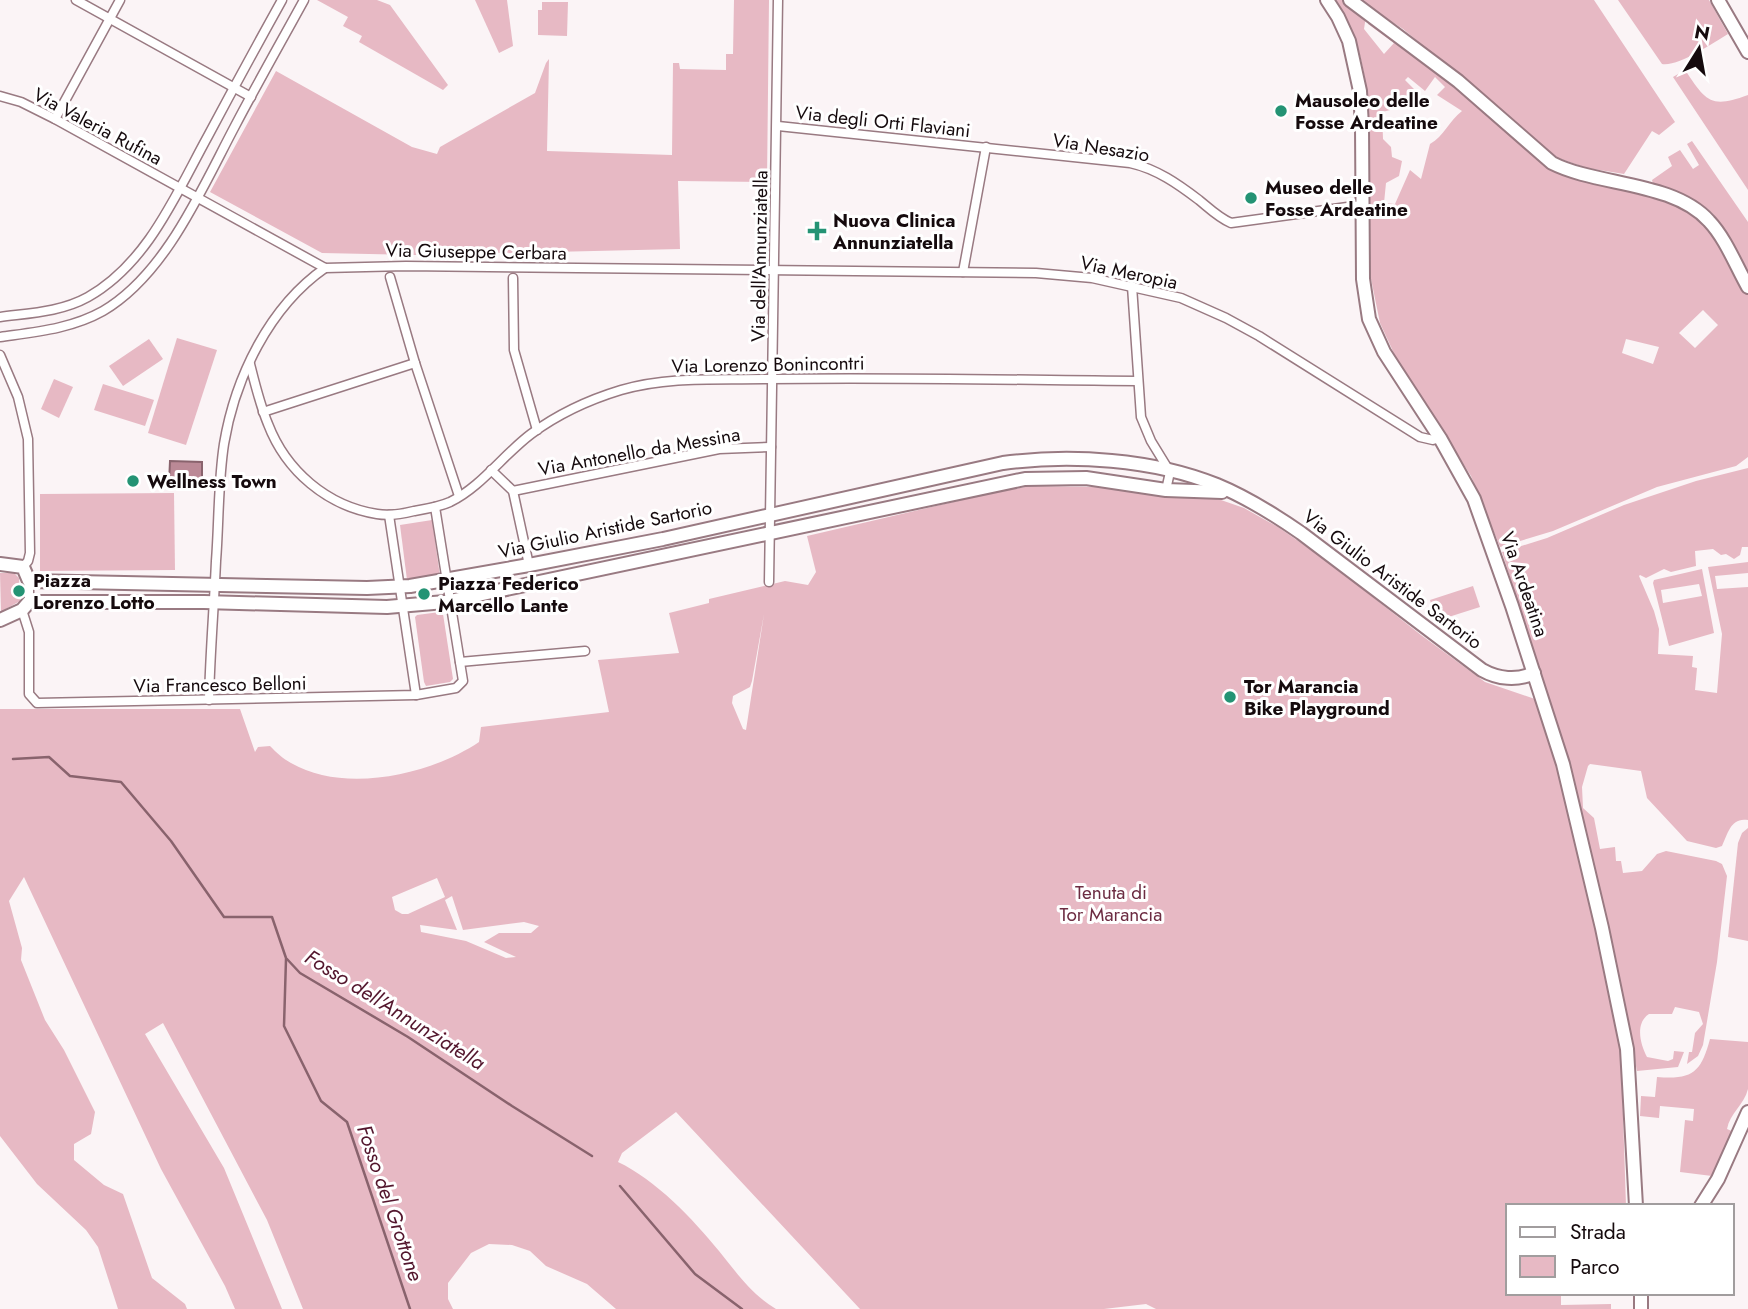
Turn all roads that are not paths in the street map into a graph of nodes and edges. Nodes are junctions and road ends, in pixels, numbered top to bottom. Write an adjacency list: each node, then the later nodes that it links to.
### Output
1 (76, 0): 9 (street)
2 (120, 0): 9 (street)
3 (282, 0): 11 (street)
4 (304, 0): 13 (street)
5 (778, 0): 15 (street, Via dell'Annunziatella)
6 (1327, 0): 19 (street, Via Ardeatina)
7 (1350, 0): 28 (street)
8 (1718, 0): 10 (street)
9 (110, 19): 11 (street); 14 (street)
10 (1748, 52)
11 (234, 87): 13 (street); 17 (street)
12 (0, 96): 14 (street, Via Valeria Rufina)
13 (251, 97): 18 (street)
14 (55, 119): 17 (street, Via Valeria Rufina)
15 (778, 126): 16 (street, Via degli Orti Flaviani); 23 (street, Via dell'Annunziatella)
16 (986, 147): 19 (street, Via Nesazio); 24 (street)
17 (180, 187): 18 (street, Via Valeria Rufina); 20 (street)
18 (197, 196): 21 (street); 22 (street)
19 (1362, 205): 38 (street, Via Ardeatina)
20 (155, 230): 21 (street); 29 (street)
21 (172, 240): 30 (street)
22 (325, 268): 23 (street, Via Giuseppe Cerbara); 32 (street)
23 (774, 271): 24 (street, Via Meropia); 34 (street, Via dell'Annunziatella)
24 (963, 272): 27 (street, Via Meropia)
25 (390, 277): 33 (street)
26 (513, 278): 37 (street)
27 (1132, 286): 35 (street); 38 (street, Via Meropia)
28 (1748, 287)
29 (0, 317)
30 (0, 337)
31 (0, 355): 54 (street)
32 (250, 363): 36 (street); 58 (street)
33 (415, 363): 36 (street); 47 (street)
34 (772, 379): 35 (street, Via Lorenzo Bonincontri); 37 (street, Via Lorenzo Bonincontri); 39 (street, Via dell'Annunziatella)
35 (1138, 381): 42 (street)
36 (263, 412): 50 (street)
37 (537, 430): 40 (street, Via Lorenzo Bonincontri)
38 (1440, 438): 67 (street, Via Ardeatina)
39 (771, 447): 44 (street, Via Antonello da Messina); 49 (street, Via dell'Annunziatella)
40 (491, 470): 44 (street); 47 (street, Via Lorenzo Bonincontri)
41 (957, 472): 42 (street, Via Giulio Aristide Sartorio); 45 (street); 49 (street, Via Giulio Aristide Sartorio)
42 (1170, 472): 43 (street); 46 (street, Via Giulio Aristide Sartorio)
43 (1166, 490): 45 (street, Via Giulio Aristide Sartorio); 46 (street, Via Giulio Aristide Sartorio)
44 (513, 491): 53 (street)
45 (961, 492): 51 (street, Via Giulio Aristide Sartorio)
46 (1233, 494): 67 (street, Via Giulio Aristide Sartorio)
47 (460, 496): 48 (street, Via Lorenzo Bonincontri)
48 (435, 507): 50 (street); 55 (street)
49 (770, 513): 51 (street); 53 (street, Via Giulio Aristide Sartorio)
50 (389, 515): 59 (street)
51 (769, 534): 57 (street); 60 (street, Via Giulio Aristide Sartorio)
52 (0, 564): 54 (street)
53 (529, 565): 55 (street, Via Giulio Aristide Sartorio)
54 (23, 567): 56 (street)
55 (446, 580): 59 (street); 60 (street)
56 (29, 581): 58 (street); 62 (street)
57 (769, 582)
58 (215, 583): 59 (street); 61 (street)
59 (400, 587): 63 (street)
60 (450, 601): 63 (street); 66 (street)
61 (214, 603): 62 (street); 63 (street); 69 (street)
62 (26, 606): 64 (street); 69 (street, Via Francesco Belloni)
63 (402, 607): 68 (street)
64 (0, 620)
65 (585, 651): 66 (street)
66 (460, 662): 68 (street)
67 (1534, 673): 71 (street, Via Ardeatina)
68 (416, 695): 69 (street, Via Francesco Belloni)
69 (209, 700)
70 (1748, 1112): 72 (street)
71 (1636, 1204)
72 (1702, 1204)

